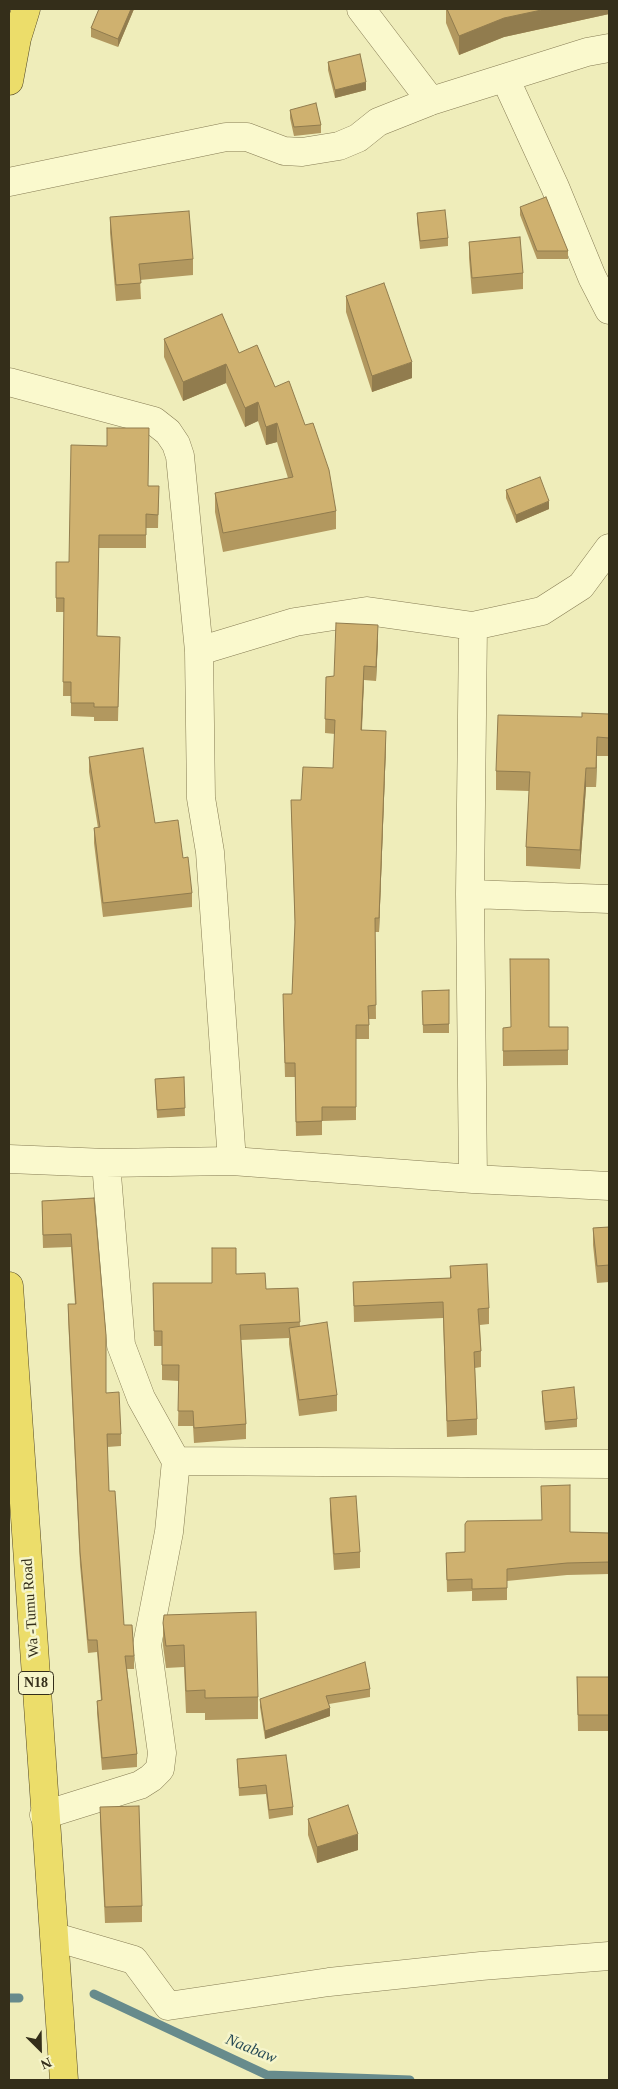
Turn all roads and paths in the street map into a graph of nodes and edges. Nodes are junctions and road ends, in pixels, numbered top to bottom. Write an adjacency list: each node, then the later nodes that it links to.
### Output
1 (26, 9): 3 (highway)
2 (362, 9): 7 (street)
3 (13, 38): 6 (highway)
4 (609, 48): 5 (street)
5 (505, 78): 7 (street); 9 (street)
6 (9, 82)
7 (431, 101): 8 (street)
8 (9, 182)
9 (609, 310)
10 (9, 382): 13 (street)
11 (609, 548): 12 (street)
12 (473, 626): 13 (street); 14 (street)
13 (199, 650): 17 (street)
14 (470, 894): 15 (street); 19 (street)
15 (609, 900)
16 (9, 1159): 18 (street)
17 (232, 1161): 18 (street); 19 (street)
18 (106, 1163): 22 (street)
19 (473, 1179): 20 (street)
20 (609, 1186)
21 (9, 1286): 24 (highway, Wa -Tumu Road / N18)
22 (176, 1461): 23 (street); 24 (street)
23 (609, 1464)
24 (44, 1815): 25 (highway, Wa -Tumu Road / N18)
25 (55, 1937): 26 (street); 27 (highway, Wa -Tumu Road / N18)
26 (609, 1956)
27 (64, 2080)

